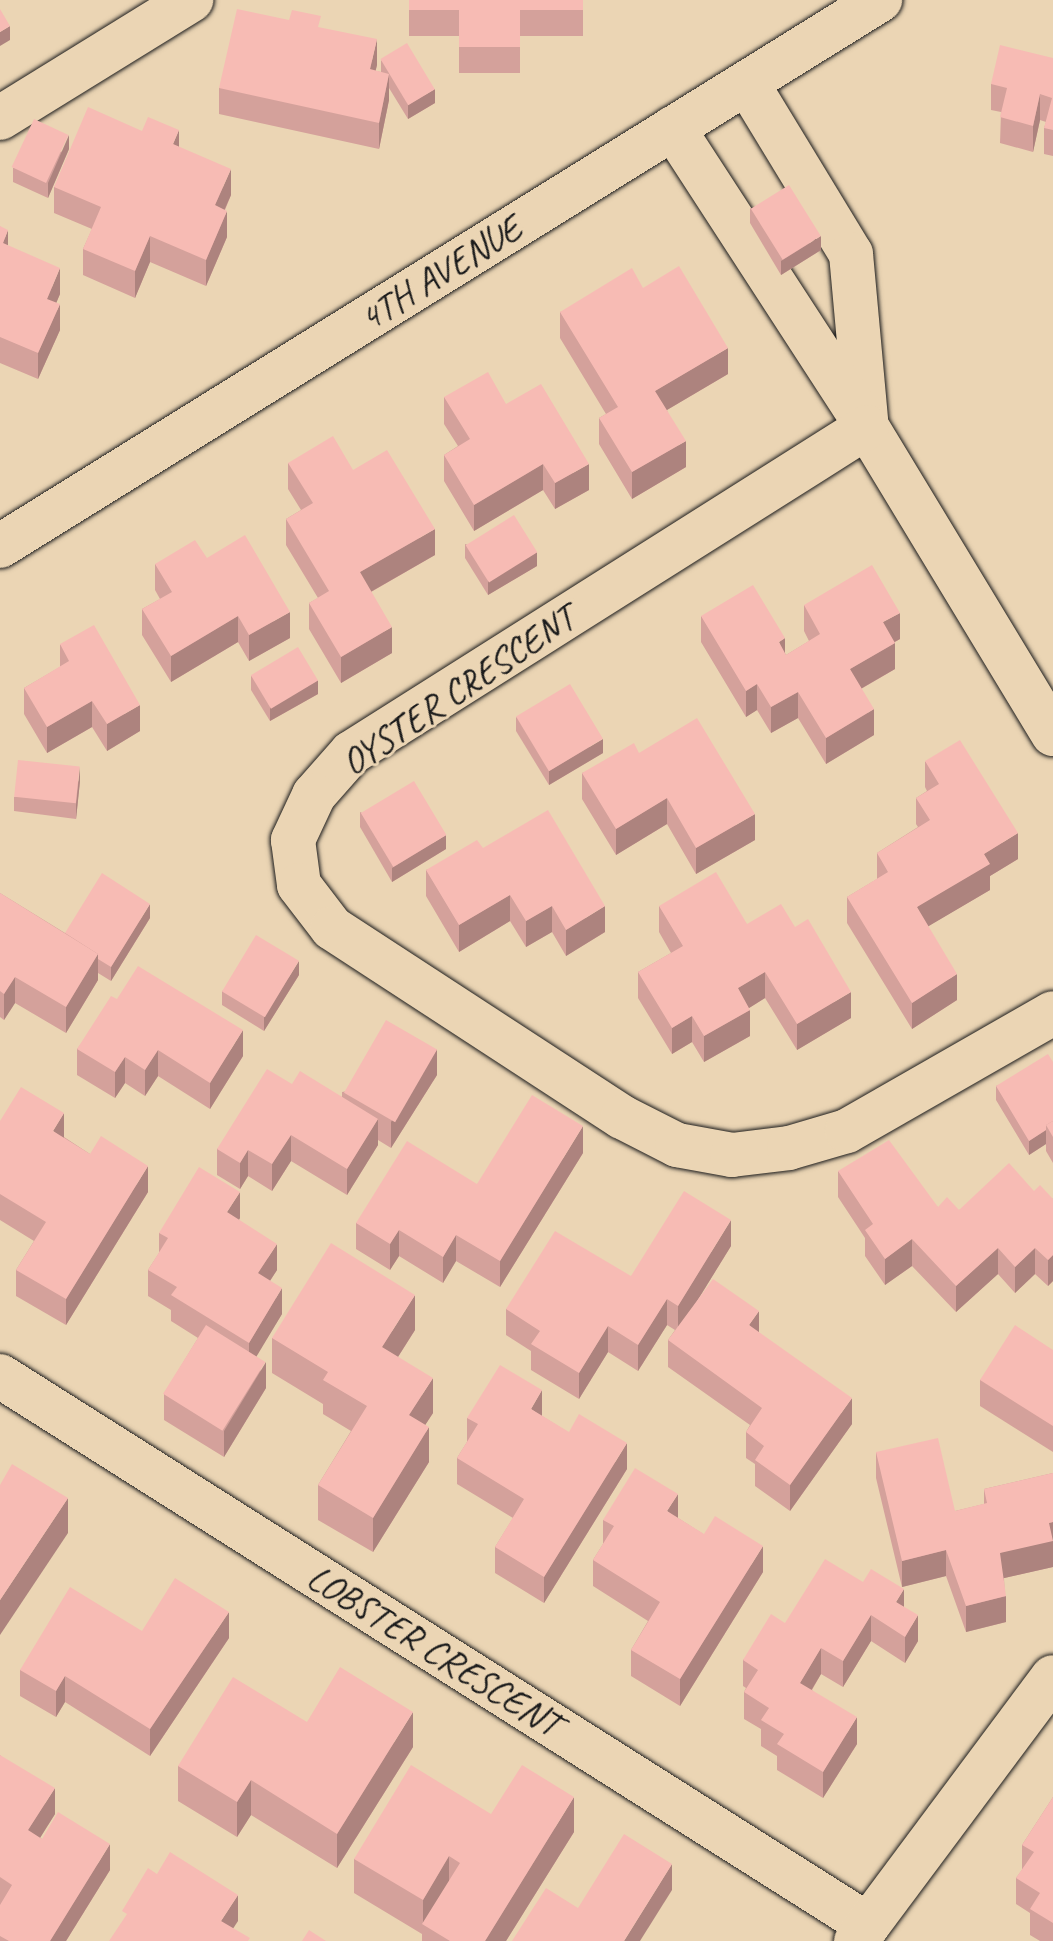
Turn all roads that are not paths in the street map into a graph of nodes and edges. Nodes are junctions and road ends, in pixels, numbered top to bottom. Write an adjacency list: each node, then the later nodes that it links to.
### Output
1 (191, 0): 4 (street)
2 (880, 0): 3 (street, 4TH AVENUE)
3 (747, 83): 5 (street, 4TH AVENUE); 6 (street)
4 (0, 118)
5 (673, 128): 6 (street); 7 (street, 4TH AVENUE)
6 (867, 427): 8 (street); 9 (street, OYSTER CRESCENT)
7 (0, 546)
8 (1053, 734)
9 (1053, 1013)
10 (0, 1376): 12 (street, LOBSTER CRESCENT)
11 (1053, 1677): 12 (street, LOBSTER CRESCENT)
12 (862, 1933)

